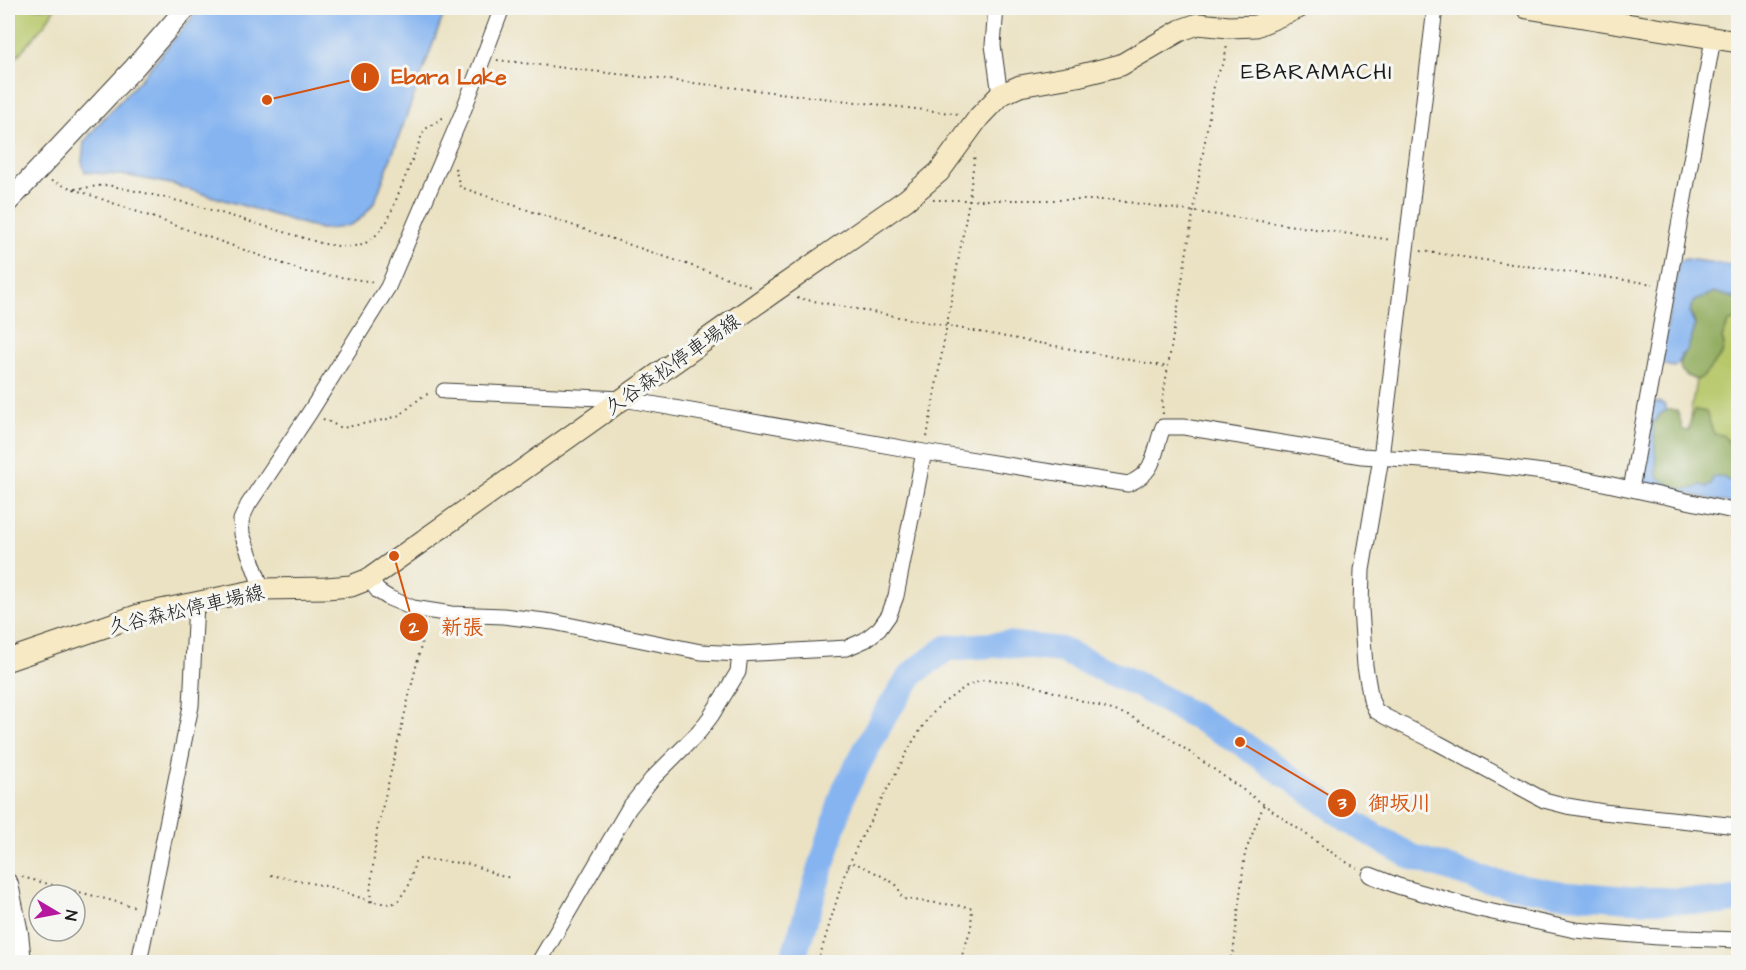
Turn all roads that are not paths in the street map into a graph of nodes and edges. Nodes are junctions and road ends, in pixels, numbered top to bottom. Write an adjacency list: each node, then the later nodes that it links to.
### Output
1 (186, 8): 11 (street)
2 (502, 8): 19 (street)
3 (996, 8): 10 (street)
4 (1298, 8): 7 (main road, 久谷森松停車場線)
5 (1435, 8): 15 (street)
6 (1527, 8): 8 (main road)
7 (1260, 17): 10 (main road, 久谷森松停車場線)
8 (1713, 39): 9 (main road); 16 (street)
9 (1738, 42)
10 (1000, 95): 13 (main road, 久谷森松停車場線)
11 (8, 202)
12 (444, 391): 13 (street)
13 (623, 399): 14 (street); 18 (main road, 久谷森松停車場線)
14 (924, 452): 15 (street); 21 (street)
15 (1381, 458): 16 (street); 23 (street)
16 (1631, 489): 17 (street)
17 (1738, 512)
18 (369, 579): 19 (main road, 久谷森松停車場線); 21 (street)
19 (262, 589): 20 (main road, 久谷森松停車場線)
20 (196, 602): 22 (main road, 久谷森松停車場線); 28 (street)
21 (740, 654): 29 (street)
22 (8, 660)
23 (1738, 826)
24 (1370, 875): 26 (street)
25 (8, 885): 27 (street)
26 (1738, 940)
27 (21, 963)
28 (139, 963)
29 (538, 963)

